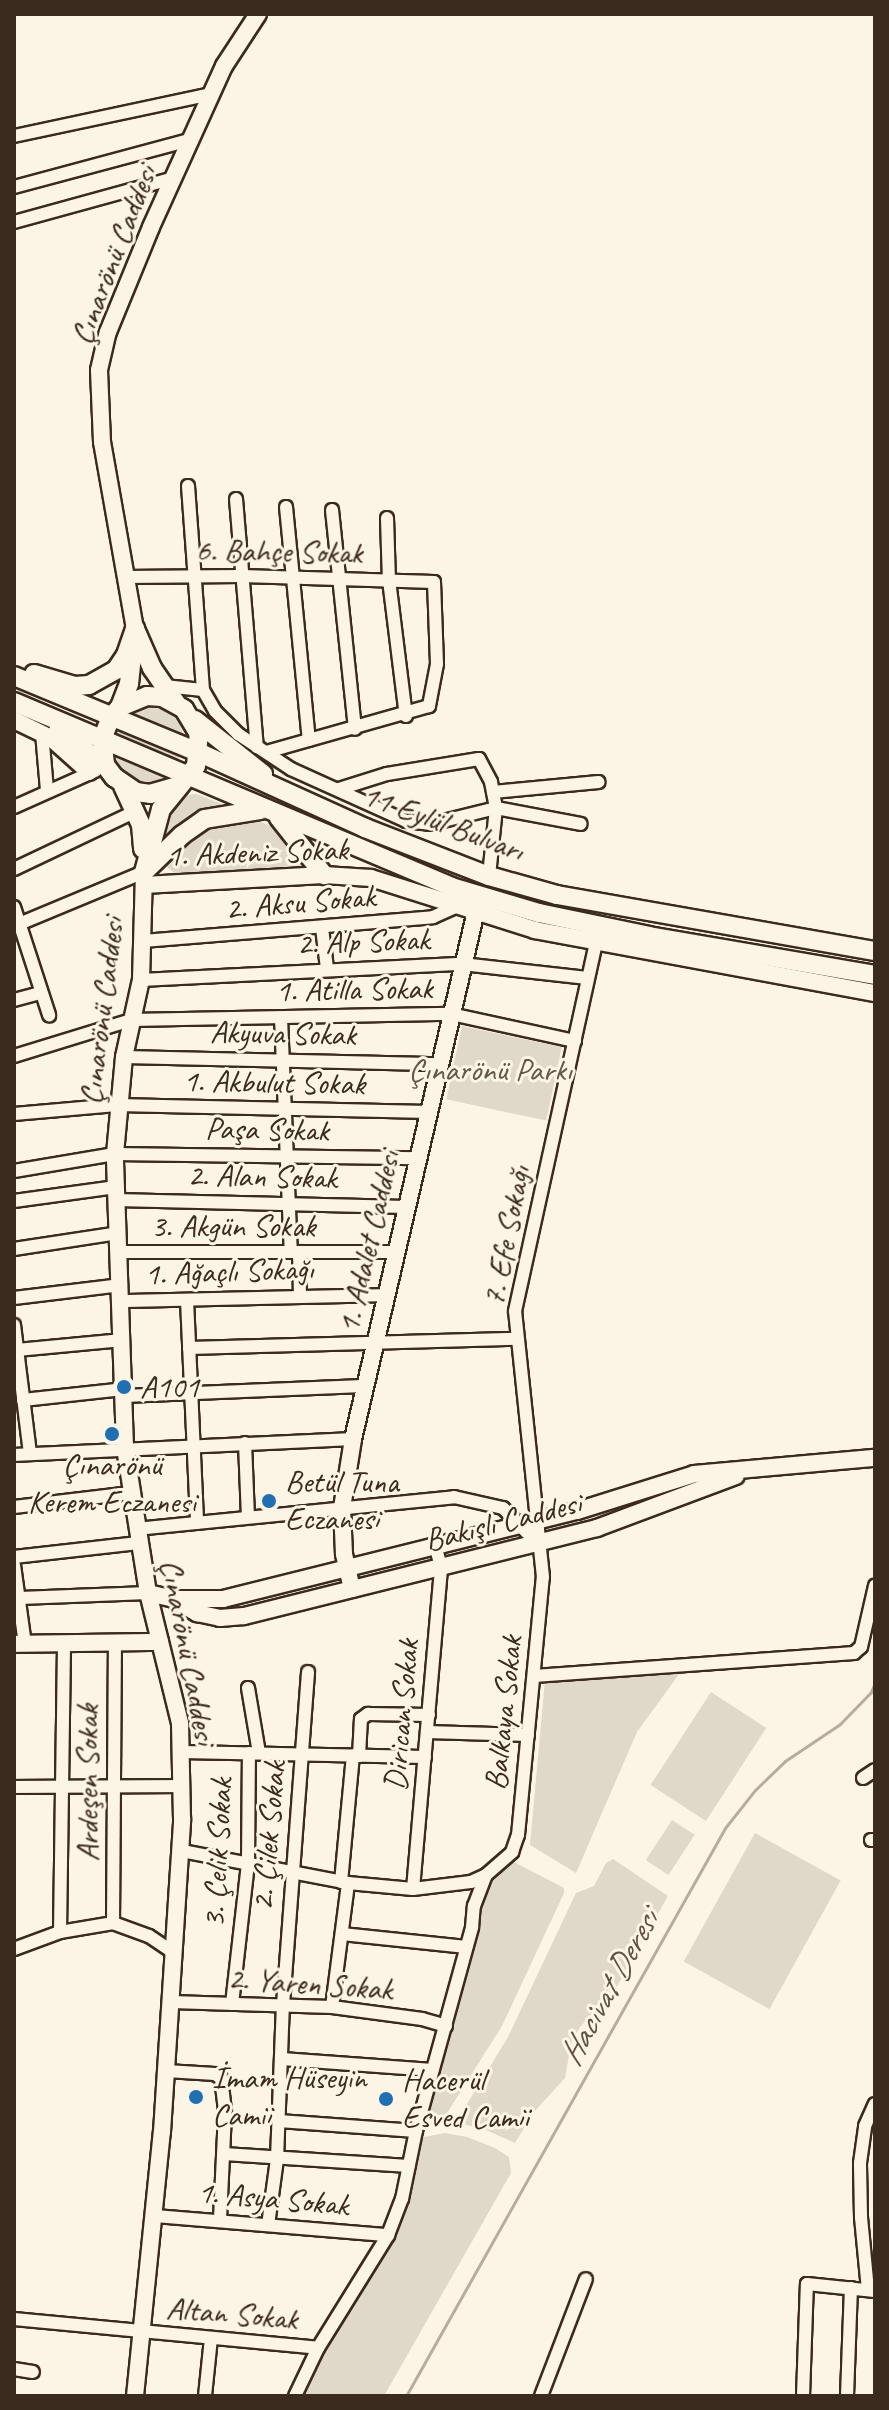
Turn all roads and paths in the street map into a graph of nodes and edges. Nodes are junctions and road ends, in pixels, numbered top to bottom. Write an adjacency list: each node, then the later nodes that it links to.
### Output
1 (258, 14): 2 (main road, Çınarönü Caddesi)
2 (211, 94): 3 (street); 4 (main road, Çınarönü Caddesi)
3 (14, 136)
4 (190, 140): 5 (main road, Çınarönü Caddesi); 6 (street)
5 (174, 178): 7 (street); 15 (main road, Çınarönü Caddesi)
6 (14, 187)
7 (14, 222)
8 (188, 486): 13 (street)
9 (236, 499): 14 (street)
10 (286, 507): 16 (street)
11 (332, 510): 17 (street)
12 (387, 518): 18 (street)
13 (193, 576): 14 (street, 6. Bahçe Sokak); 15 (street, 6. Bahçe Sokak); 23 (street)
14 (242, 576): 16 (street, 6. Bahçe Sokak); 34 (street)
15 (124, 577): 19 (main road, Çınarönü Caddesi)
16 (291, 577): 17 (street, 6. Bahçe Sokak); 33 (street)
17 (339, 578): 18 (street, 6. Bahçe Sokak); 30 (street)
18 (389, 580): 27 (street); 27 (street, 6. Bahçe Sokak)
19 (135, 629): 20 (main road); 22 (main road); 26 (main road)
20 (14, 667)
21 (14, 676): 26 (main road, 11 Eylül Bulvarı)
22 (164, 686): 23 (street); 24 (main road)
23 (203, 690): 34 (street)
24 (176, 703): 26 (main road); 28 (main road)
25 (14, 704): 32 (main road, 11 Eylül Bulvarı); 36 (main road)
26 (115, 712): 32 (main road); 35 (main road, 11 Eylül Bulvarı)
27 (406, 716): 30 (street)
28 (192, 717): 35 (main road); 43 (main road)
29 (14, 720): 31 (main road)
30 (355, 729): 33 (street)
31 (42, 733): 36 (main road); 41 (street)
32 (102, 739): 36 (main road); 37 (main road, 11 Eylül Bulvarı)
33 (309, 740): 34 (street)
34 (261, 750): 40 (street)
35 (200, 753): 37 (main road); 43 (main road, 11 Eylül Bulvarı)
36 (101, 769): 39 (main road); 41 (street)
37 (183, 781): 39 (main road); 47 (main road, 11 Eylül Bulvarı); 52 (main road)
38 (599, 782): 42 (street)
39 (123, 786): 46 (main road)
40 (339, 789): 42 (street); 45 (street)
41 (47, 790): 44 (street)
42 (493, 792): 45 (street)
43 (290, 795): 51 (main road, 11 Eylül Bulvarı)
44 (14, 807)
45 (496, 808): 48 (street); 51 (street)
46 (136, 811): 49 (street); 52 (main road)
47 (270, 811): 50 (main road); 52 (main road); 64 (main road, 11 Eylül Bulvarı)
48 (581, 824)
49 (14, 869)
50 (324, 875): 52 (main road, 1. Akdeniz Sokak); 53 (main road, 1. Akdeniz Sokak)
51 (489, 876): 61 (main road, 11 Eylül Bulvarı)
52 (144, 878): 56 (street); 58 (main road, Çınarönü Caddesi)
53 (458, 906): 55 (main road, 1. Akdeniz Sokak); 57 (street, 2. Aksu Sokak)
54 (14, 907): 56 (street)
55 (476, 911): 59 (main road, 1. Akdeniz Sokak); 62 (main road, 1. Adalet Caddesi)
56 (19, 924): 60 (street)
57 (322, 928): 58 (street, 2. Aksu Sokak); 63 (street)
58 (143, 941): 66 (main road, Çınarönü Caddesi)
59 (596, 942): 65 (street, 7. Efe Sokağı); 68 (main road, 1. Akdeniz Sokak)
60 (20, 947): 67 (street)
61 (875, 951)
62 (462, 964): 63 (street, 2. Alp Sokak); 65 (street, 2. Alp Sokak); 70 (main road, 1. Adalet Caddesi)
63 (327, 968): 66 (street, 2. Alp Sokak)
64 (875, 975)
65 (587, 978): 74 (street, 7. Efe Sokağı)
66 (141, 980): 73 (main road, Çınarönü Caddesi)
67 (40, 993): 69 (street); 71 (street)
68 (875, 993)
69 (14, 1000)
70 (451, 1014): 72 (street, 1. Atilla Sokak); 74 (street, 1. Atilla Sokak); 78 (main road, 1. Adalet Caddesi)
71 (49, 1015)
72 (281, 1018): 73 (street, 1. Atilla Sokak); 77 (street)
73 (131, 1020): 75 (street, 1. Atilla Sokak); 76 (main road, Çınarönü Caddesi)
74 (575, 1041): 102 (street, 7. Efe Sokağı)
75 (14, 1056)
76 (124, 1057): 77 (street, Akyuva Sokak); 79 (main road, Çınarönü Caddesi)
77 (283, 1060): 78 (street, Akyuva Sokak); 80 (street)
78 (440, 1064): 81 (main road, 1. Adalet Caddesi)
79 (117, 1105): 80 (street, 1. Akbulut Sokak); 82 (street, 1. Akbulut Sokak); 83 (main road, Çınarönü Caddesi)
80 (285, 1109): 81 (street, 1. Akbulut Sokak); 84 (street)
81 (429, 1112): 85 (main road, 1. Adalet Caddesi)
82 (14, 1114)
83 (115, 1154): 84 (street, Paşa Sokak); 86 (street, Paşa Sokak); 87 (main road, Çınarönü Caddesi)
84 (287, 1156): 85 (street, Paşa Sokak); 89 (street)
85 (418, 1158): 90 (main road, 1. Adalet Caddesi)
86 (14, 1171)
87 (116, 1194): 88 (street, 2. Alan Sokak); 89 (street, 2. Alan Sokak); 91 (main road, Çınarönü Caddesi)
88 (14, 1201)
89 (289, 1204): 90 (street, 2. Alan Sokak); 94 (street)
90 (406, 1207): 95 (main road, 1. Adalet Caddesi)
91 (118, 1233): 92 (street); 93 (main road, Çınarönü Caddesi)
92 (14, 1249)
93 (119, 1252): 94 (street, 3. Akgün Sokak); 96 (main road, Çınarönü Caddesi)
94 (295, 1252): 95 (street, 3. Akgün Sokak); 98 (street)
95 (396, 1252): 97 (main road, 1. Adalet Caddesi)
96 (122, 1293): 99 (street, 1. Ağaçlı Sokağı); 100 (street, 1. Ağaçlı Sokağı); 103 (main road, Çınarönü Caddesi)
97 (384, 1295): 98 (street, 1. Ağaçlı Sokağı); 104 (main road, 1. Adalet Caddesi)
98 (300, 1296): 100 (street, 1. Ağaçlı Sokağı)
99 (14, 1298)
100 (187, 1300): 105 (street)
101 (14, 1325): 106 (street)
102 (516, 1339): 104 (street); 123 (street, 7. Efe Sokağı)
103 (123, 1340): 106 (street); 108 (main road, Çınarönü Caddesi)
104 (374, 1340): 105 (street); 107 (main road, 1. Adalet Caddesi)
105 (189, 1348): 109 (street)
106 (17, 1350): 110 (street)
107 (363, 1386): 109 (street); 111 (main road, 1. Adalet Caddesi)
108 (124, 1393): 109 (street); 110 (street); 114 (main road, Çınarönü Caddesi)
109 (191, 1394): 113 (street)
110 (23, 1400): 115 (street)
111 (353, 1439): 112 (street); 121 (main road, 1. Adalet Caddesi)
112 (245, 1443): 113 (street); 122 (street)
113 (193, 1445): 114 (street); 124 (street)
114 (125, 1447): 115 (street); 119 (main road, Çınarönü Caddesi)
115 (30, 1453): 116 (street)
116 (14, 1455)
117 (875, 1458): 118 (main road, Bakışlı Caddesi)
118 (750, 1471): 123 (main road, Bakışlı Caddesi); 127 (main road, Bakışlı Caddesi)
119 (131, 1493): 120 (street); 126 (main road, Çınarönü Caddesi)
120 (14, 1507)
121 (342, 1508): 122 (street); 125 (street); 132 (main road, 1. Adalet Caddesi)
122 (248, 1517): 124 (street)
123 (538, 1519): 125 (main road, Bakışlı Caddesi); 127 (street, 7. Efe Sokağı)
124 (197, 1523): 126 (street)
125 (517, 1524): 127 (street); 128 (main road, Bakışlı Caddesi)
126 (137, 1536): 129 (street); 135 (main road, Çınarönü Caddesi)
127 (538, 1544): 131 (main road, Bakışlı Caddesi); 143 (street, Balkaya Sokak)
128 (435, 1545): 131 (street, Dirican Sokak); 132 (main road, Bakışlı Caddesi)
129 (14, 1557)
130 (14, 1565): 136 (street)
131 (441, 1567): 134 (main road, Bakışlı Caddesi); 145 (street, Dirican Sokak)
132 (347, 1568): 134 (main road, 1. Adalet Caddesi); 137 (main road, Bakışlı Caddesi)
133 (875, 1586): 143 (street)
134 (352, 1589): 137 (main road, Bakışlı Caddesi)
135 (148, 1593): 136 (street); 137 (main road, Bakışlı Caddesi); 138 (main road, Çınarönü Caddesi)
136 (20, 1598): 139 (street)
137 (174, 1599)
138 (160, 1642): 141 (main road); 148 (main road, Çınarönü Caddesi)
139 (19, 1644): 140 (main road)
140 (64, 1644): 141 (main road); 157 (street)
141 (115, 1644): 158 (street, Ardeşen Sokak)
142 (308, 1672): 150 (street, 2. Çilek Sokak)
143 (534, 1676): 147 (street, Balkaya Sokak)
144 (248, 1688): 149 (street, 3. Çelik Sokak)
145 (429, 1715): 146 (street, Dirican Sokak); 151 (street)
146 (427, 1732): 147 (street); 152 (street, Dirican Sokak)
147 (528, 1735): 162 (street, Balkaya Sokak)
148 (182, 1752): 149 (street); 155 (main road, Çınarönü Caddesi)
149 (254, 1753): 150 (street); 160 (street, 3. Çelik Sokak)
150 (302, 1754): 151 (street); 161 (street, 2. Çilek Sokak)
151 (356, 1756): 152 (street); 163 (street)
152 (425, 1757): 164 (street, Dirican Sokak)
153 (875, 1770): 154 (street)
154 (863, 1778)
155 (182, 1786): 158 (street); 159 (main road, Çınarönü Caddesi)
156 (14, 1787): 157 (street)
157 (62, 1787): 158 (street); 166 (street)
158 (114, 1787): 165 (street, Ardeşen Sokak)
159 (182, 1851): 160 (street); 170 (main road, Çınarönü Caddesi)
160 (248, 1863): 161 (street); 172 (street, 3. Çelik Sokak)
161 (292, 1872): 163 (street); 173 (street, 2. Çilek Sokak)
162 (486, 1875): 164 (street); 168 (street)
163 (345, 1883): 164 (street); 167 (street)
164 (413, 1889)
165 (113, 1923): 166 (street); 170 (street)
166 (60, 1932): 169 (street)
167 (342, 1934): 168 (street); 174 (street)
168 (466, 1947): 175 (street)
169 (14, 1949)
170 (174, 1953): 171 (main road, Çınarönü Caddesi)
171 (171, 2002): 172 (street, 2. Yaren Sokak); 178 (main road, Çınarönü Caddesi)
172 (232, 2004): 173 (street, 2. Yaren Sokak)
173 (283, 2005): 174 (street, 2. Yaren Sokak); 176 (street, 2. Çilek Sokak)
174 (332, 2007): 175 (street, 2. Yaren Sokak)
175 (446, 2026): 177 (street)
176 (282, 2059): 177 (street); 180 (street, 2. Çilek Sokak)
177 (433, 2070): 182 (street)
178 (166, 2071): 183 (street); 186 (main road, Çınarönü Caddesi)
179 (875, 2104): 181 (street)
180 (279, 2121): 182 (street); 184 (street, 2. Çilek Sokak)
181 (870, 2127): 192 (street)
182 (416, 2131): 185 (street)
183 (224, 2154): 184 (street); 187 (street)
184 (277, 2159): 185 (street); 188 (street, 2. Çilek Sokak)
185 (409, 2166): 189 (street)
186 (155, 2216): 187 (street, 1. Asya Sokak); 194 (main road, Çınarönü Caddesi)
187 (220, 2220): 188 (street, 1. Asya Sokak)
188 (268, 2225): 189 (street, 1. Asya Sokak)
189 (388, 2235): 196 (street)
190 (586, 2279): 202 (street)
191 (851, 2288): 192 (street); 203 (street); 204 (street)
192 (872, 2290)
193 (14, 2319): 194 (street, Altan Sokak)
194 (141, 2332): 195 (street, Altan Sokak); 199 (main road, Çınarönü Caddesi)
195 (211, 2338): 196 (street, Altan Sokak); 200 (street)
196 (318, 2348): 201 (street)
197 (14, 2369): 198 (street)
198 (33, 2372)
199 (135, 2396)
200 (205, 2396)
201 (295, 2396)
202 (541, 2396)
203 (803, 2396)
204 (847, 2396)

